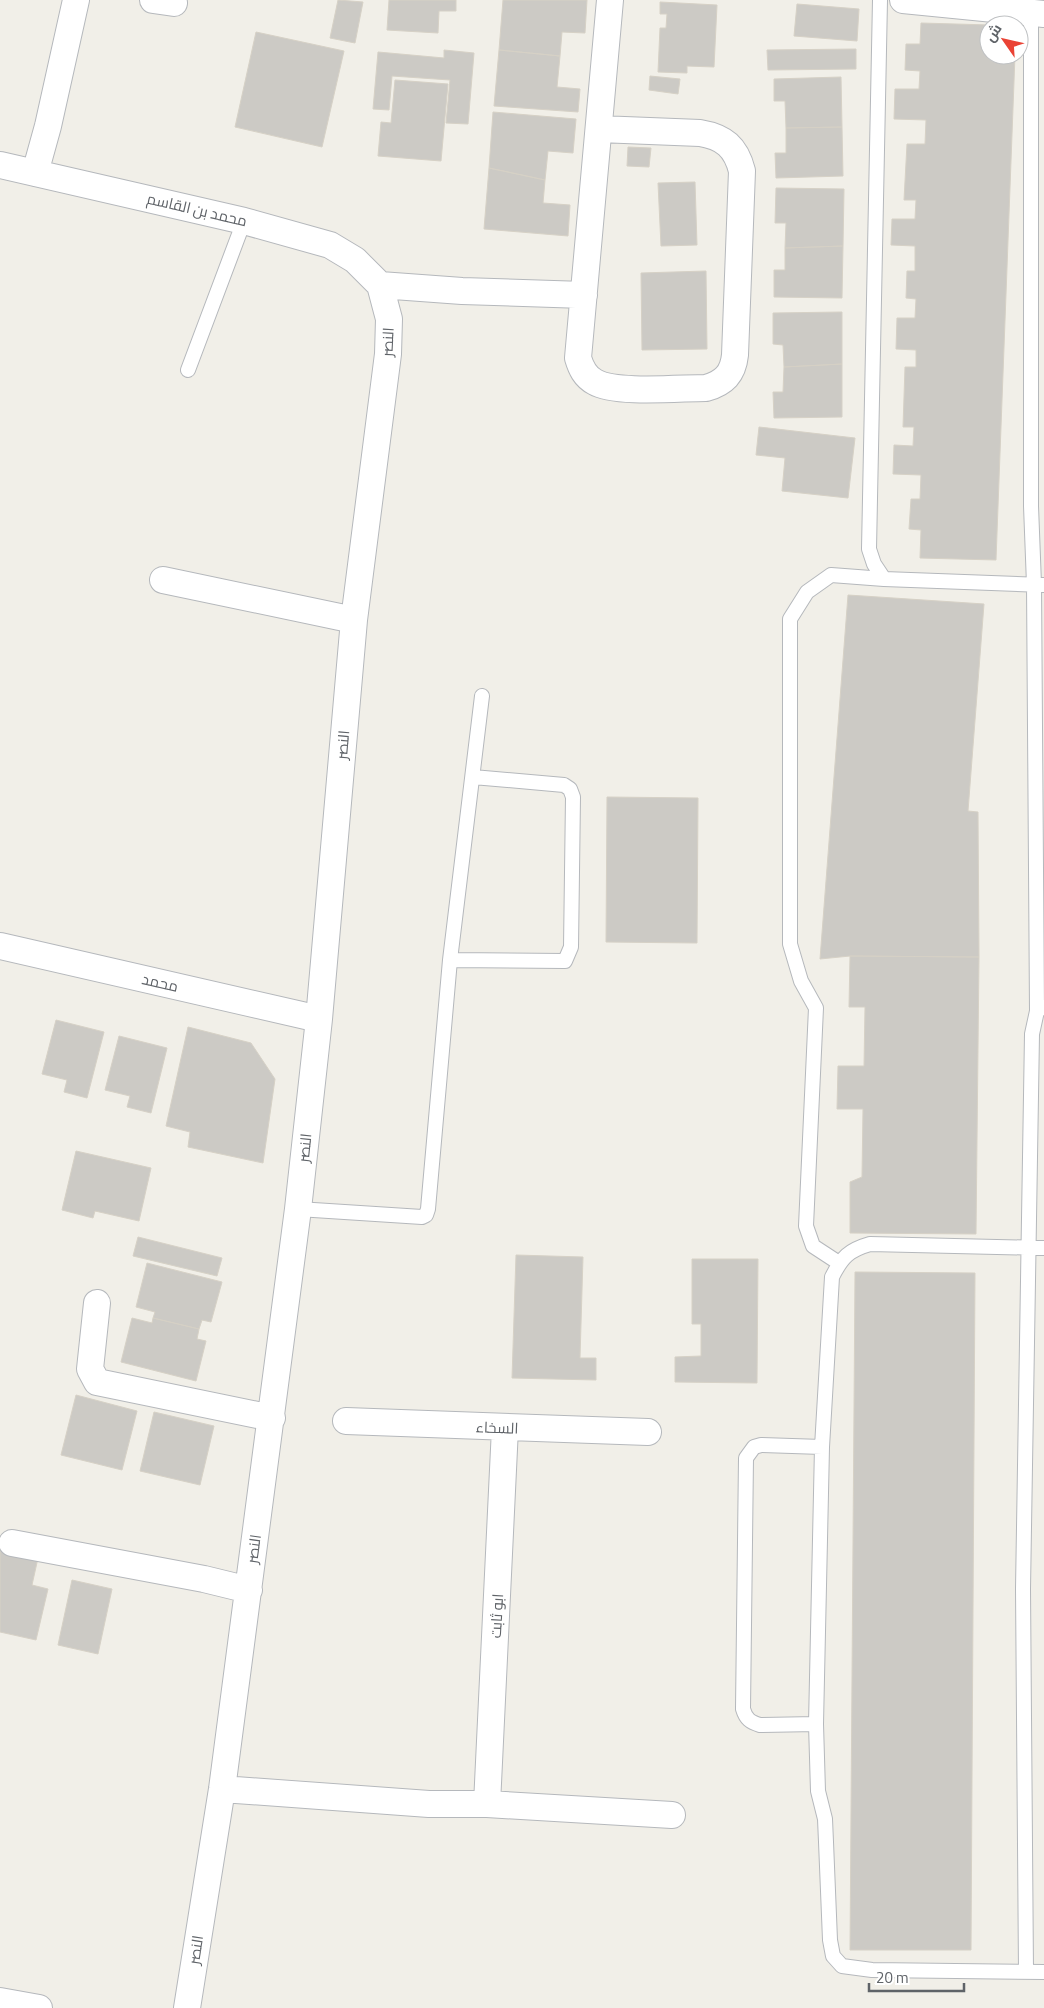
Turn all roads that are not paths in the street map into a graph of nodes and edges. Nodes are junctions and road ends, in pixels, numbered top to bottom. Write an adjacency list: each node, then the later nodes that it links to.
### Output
1 (76, 0): 8 (street)
2 (610, 0): 6 (street)
3 (880, 0): 13 (lane)
4 (903, 0): 5 (street)
5 (1037, 13): 15 (lane)
6 (599, 129): 11 (street); 11 (street)
7 (0, 165): 8 (street, محمد بن القاسم)
8 (35, 173): 9 (street, محمد بن القاسم)
9 (244, 221): 10 (street, محمد بن القاسم); 12 (lane)
10 (380, 285): 11 (street); 16 (street, النصر)
11 (584, 295)
12 (188, 370)
13 (884, 578): 15 (lane); 26 (lane)
14 (163, 580): 16 (street)
15 (1039, 584): 21 (lane)
16 (354, 620): 22 (street, النصر)
17 (482, 696): 18 (lane)
18 (473, 776): 20 (lane); 20 (lane)
19 (0, 946): 22 (street, محمد)
20 (450, 960): 23 (lane)
21 (1041, 1009): 24 (lane)
22 (319, 1019): 23 (street, النصر)
23 (298, 1209): 28 (street, النصر)
24 (1028, 1247): 25 (lane); 26 (lane); 39 (lane)
25 (1044, 1248)
26 (839, 1263): 32 (lane)
27 (97, 1303): 28 (street)
28 (272, 1418): 34 (street, النصر)
29 (346, 1421): 30 (street, السخاء)
30 (505, 1428): 31 (street, السخاء); 37 (street, ابو ثابت)
31 (648, 1432)
32 (822, 1447): 35 (lane); 35 (lane)
33 (12, 1543): 34 (street)
34 (249, 1590): 36 (street, النصر)
35 (816, 1724): 39 (lane)
36 (222, 1789): 37 (street); 43 (street, النصر)
37 (487, 1804): 38 (street)
38 (672, 1815)
39 (1026, 1972): 40 (lane)
40 (1044, 1972)
41 (0, 2001): 42 (street)
42 (39, 2008)
43 (187, 2008)

